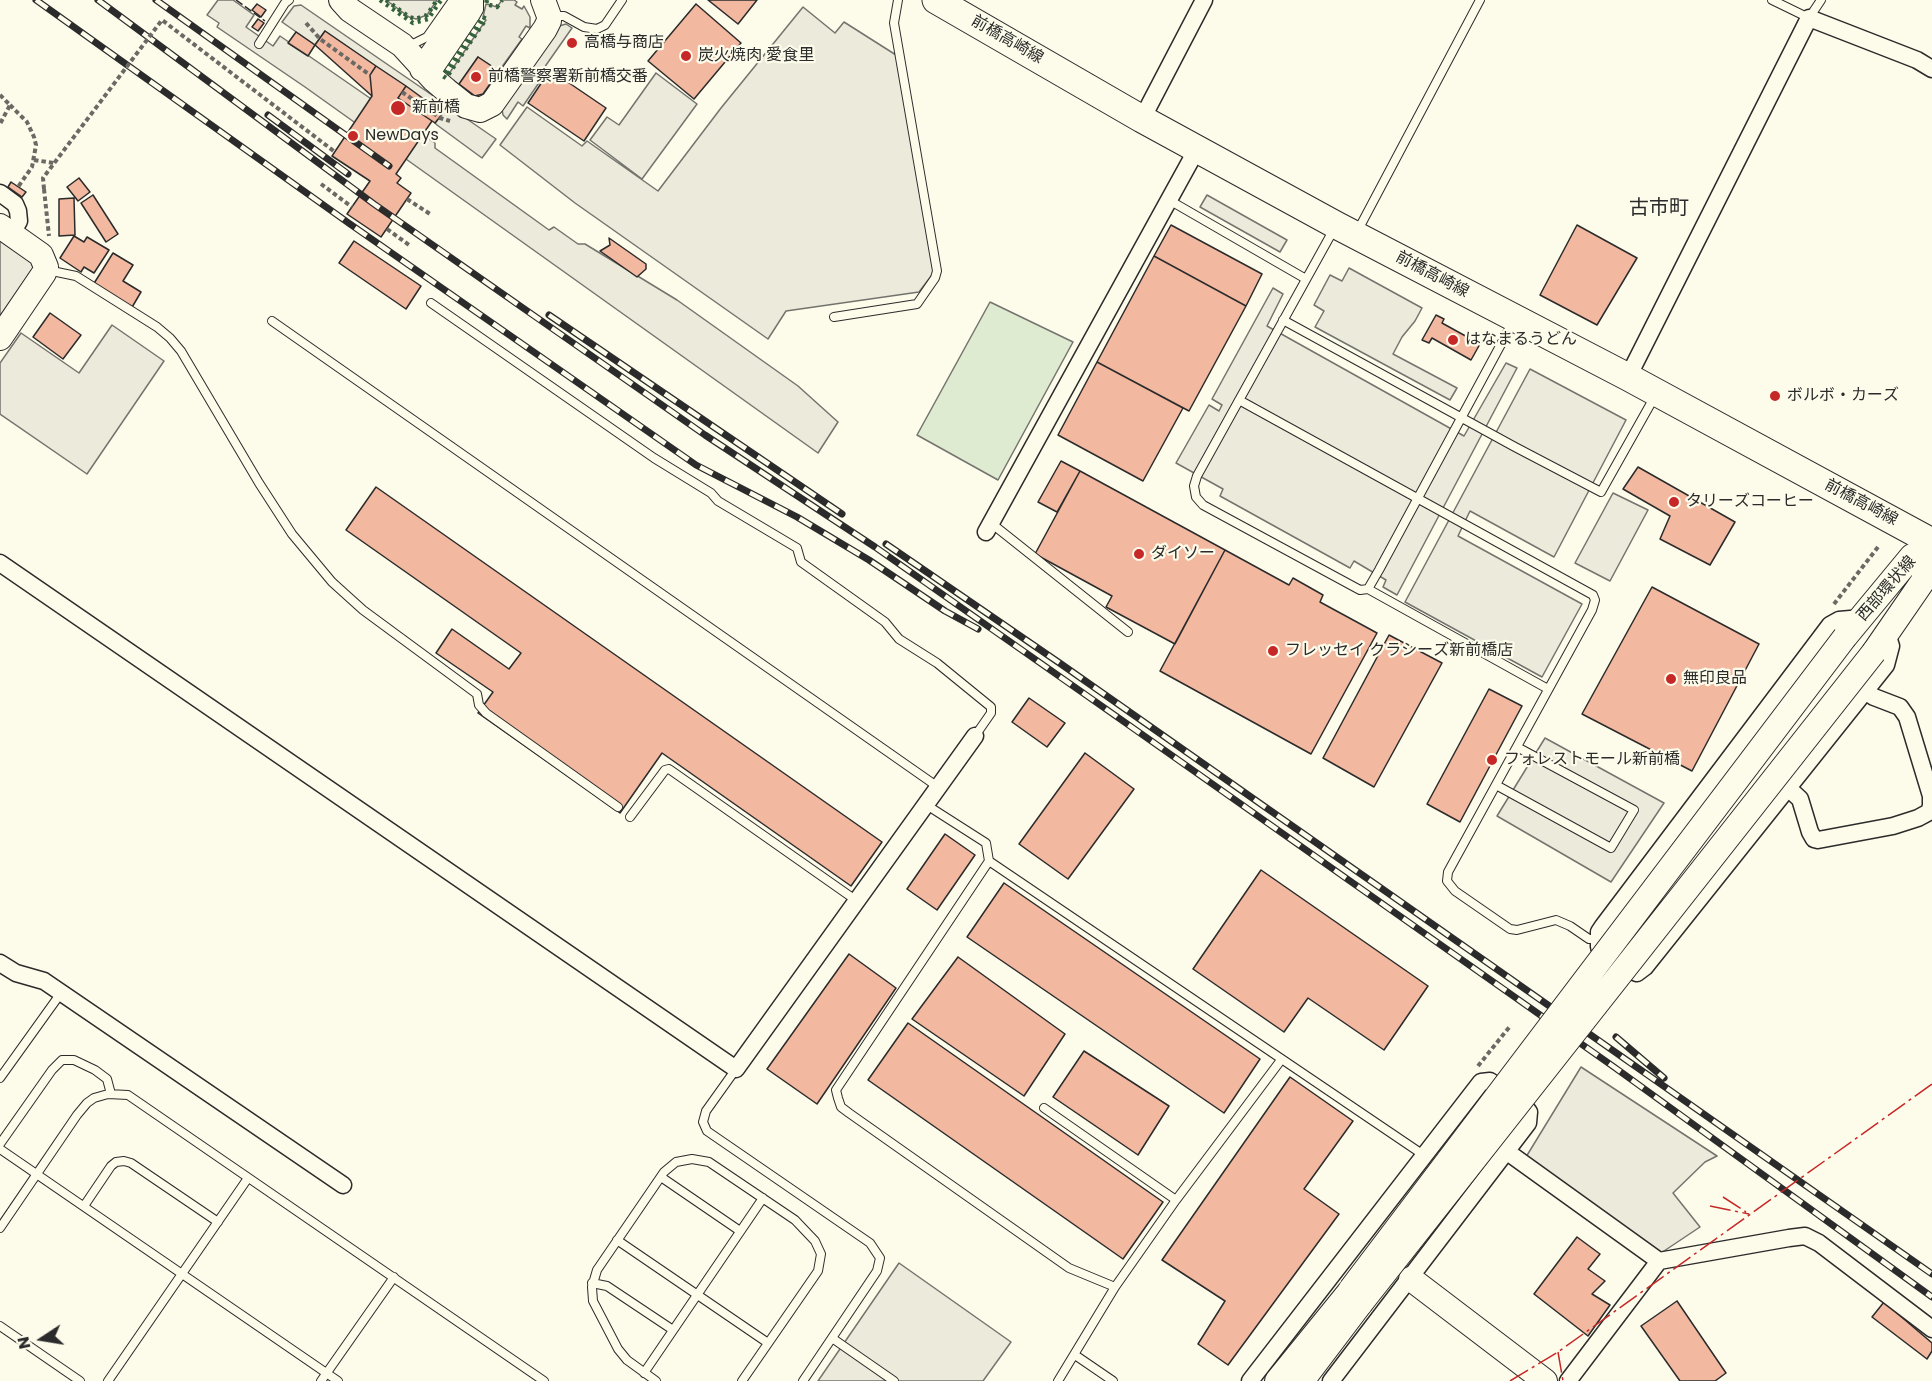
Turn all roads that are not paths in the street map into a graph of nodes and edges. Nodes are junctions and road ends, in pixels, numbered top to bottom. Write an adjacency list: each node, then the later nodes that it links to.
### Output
1 (289, 0): 15 (lane)
2 (341, 0): 16 (street)
3 (453, 0): 16 (lane)
4 (471, 0): 18 (street)
5 (479, 0): 18 (lane)
6 (622, 0): 13 (lane)
7 (898, 0): 28 (lane)
8 (936, 0): 19 (main road, 前橋高崎線)
9 (1204, 0): 19 (street)
10 (1480, 0): 24 (lane)
11 (1772, 0): 14 (lane)
12 (1821, 0): 14 (lane)
13 (546, 8): 18 (street)
14 (1809, 18): 17 (street); 33 (street)
15 (259, 44)
16 (402, 45): 18 (street)
17 (1932, 69)
18 (428, 74)
19 (1142, 119): 20 (main road, 前橋高崎線)
20 (1197, 149): 22 (street); 24 (main road, 前橋高崎線)
21 (0, 193): 23 (street)
22 (1169, 200): 26 (lane); 38 (street)
23 (6, 230): 25 (street)
24 (1346, 230): 26 (lane); 29 (main road, 前橋高崎線)
25 (46, 264): 32 (street); 55 (lane)
26 (1306, 279): 30 (lane)
27 (431, 303): 49 (lane)
28 (834, 317)
29 (1515, 319): 33 (main road, 前橋高崎線); 36 (lane)
30 (1283, 320): 35 (lane); 36 (lane)
31 (272, 321): 52 (lane)
32 (0, 338)
33 (1628, 377): 34 (main road, 前橋高崎線)
34 (1657, 393): 36 (lane); 39 (main road, 前橋高崎線)
35 (1239, 400): 37 (lane); 43 (lane)
36 (1462, 418): 37 (lane)
37 (1418, 499): 43 (lane); 47 (lane)
38 (988, 528): 45 (lane)
39 (1932, 542)
40 (1932, 547): 44 (street, 西部環状線)
41 (1932, 554): 46 (street, 西部環状線)
42 (0, 563): 63 (street)
43 (1368, 589): 47 (lane)
44 (1862, 618): 59 (street); 89 (street, 西部環状線, bridge)
45 (1128, 632)
46 (1881, 643): 48 (street); 89 (street, 西部環状線, bridge)
47 (1548, 689): 50 (lane)
48 (1865, 691): 53 (street); 53 (street)
49 (975, 736): 52 (street)
50 (1517, 747): 51 (lane); 51 (lane)
51 (1496, 785): 59 (lane)
52 (938, 787): 54 (street)
53 (1788, 788): 59 (street)
54 (925, 804): 57 (lane); 58 (street)
55 (618, 807)
56 (630, 818): 58 (lane)
57 (989, 861): 62 (lane); 87 (lane)
58 (857, 902): 63 (street)
59 (1598, 939)
60 (0, 963): 61 (street)
61 (61, 993): 64 (lane); 74 (street)
62 (1281, 1060): 70 (lane); 76 (lane)
63 (736, 1069): 93 (lane)
64 (0, 1078)
65 (111, 1094): 67 (lane); 71 (lane); 73 (lane)
66 (1044, 1107): 76 (lane)
67 (0, 1144)
68 (0, 1149): 71 (lane)
69 (1506, 1151): 70 (street); 82 (street); 85 (street)
70 (1425, 1156): 108 (street)
71 (36, 1176): 77 (lane); 79 (lane)
72 (661, 1177): 75 (lane); 80 (lane); 81 (lane)
73 (248, 1178): 78 (lane); 84 (lane)
74 (343, 1185)
75 (763, 1198): 80 (lane); 94 (lane)
76 (1176, 1200): 87 (lane)
77 (84, 1206): 78 (lane); 83 (lane)
78 (218, 1222): 83 (lane)
79 (0, 1228)
80 (740, 1232): 88 (lane)
81 (617, 1240): 86 (lane); 88 (lane)
82 (1659, 1261): 91 (street); 113 (street)
83 (182, 1274): 97 (lane); 100 (lane)
84 (394, 1277): 97 (lane); 98 (lane)
85 (1411, 1279): 111 (street); 112 (street)
86 (592, 1283): 92 (lane); 96 (lane)
87 (1115, 1287): 95 (lane)
88 (697, 1294): 92 (lane); 94 (lane)
89 (1355, 1297): 109 (street); 110 (street)
90 (0, 1326): 99 (lane)
91 (1932, 1329)
92 (673, 1330): 96 (lane)
93 (832, 1338): 104 (lane); 105 (lane)
94 (768, 1343): 103 (lane)
95 (1075, 1355): 106 (lane); 107 (lane)
96 (644, 1373): 102 (lane)
97 (324, 1377): 101 (lane)
98 (540, 1380)
99 (80, 1381)
100 (108, 1381)
101 (338, 1381)
102 (656, 1381)
103 (742, 1381)
104 (802, 1381)
105 (894, 1381)
106 (1058, 1381)
107 (1113, 1381)
108 (1250, 1381)
109 (1278, 1381)
110 (1302, 1381)
111 (1331, 1381)
112 (1545, 1381)
113 (1568, 1381)

